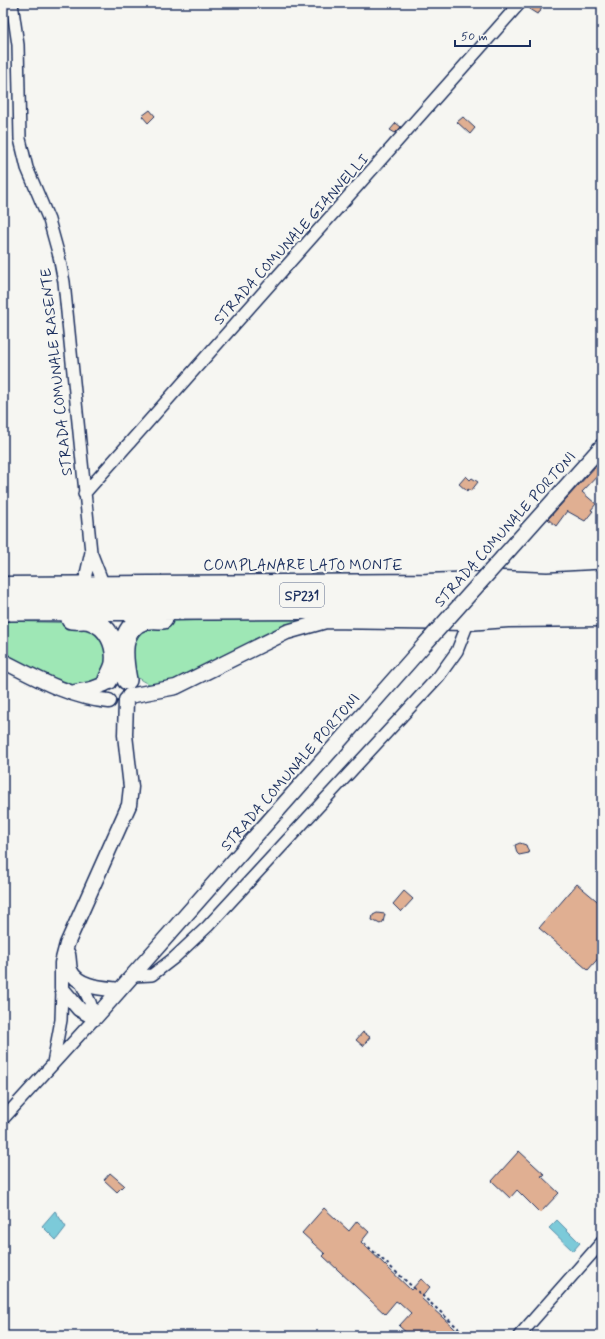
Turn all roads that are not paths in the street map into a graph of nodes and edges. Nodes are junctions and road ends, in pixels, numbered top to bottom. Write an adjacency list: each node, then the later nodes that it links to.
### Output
1 (12, 3): 4 (street, STRADA COMUNALE RASENTE)
2 (520, 3): 4 (street, STRADA COMUNALE GIANNELLI)
3 (602, 446): 24 (street, STRADA COMUNALE PORTONI, bridge)
4 (84, 494): 5 (street, STRADA COMUNALE RASENTE)
5 (91, 552): 7 (street); 8 (street)
6 (602, 577): 8 (street, COMPLANARE LATO MONTE)
7 (84, 583): 8 (street, COMPLANARE LATO MONTE); 9 (street, COMPLANARE LATO MONTE)
8 (103, 583)
9 (3, 584)
10 (602, 592): 11 (highway, SP231)
11 (3, 597)
12 (602, 608): 13 (highway, SP231)
13 (244, 609): 14 (highway, SP231); 19 (highway)
14 (3, 612): 18 (highway)
15 (602, 619): 16 (street)
16 (468, 623): 19 (street); 24 (street)
17 (3, 661): 20 (street)
18 (107, 682): 19 (street); 20 (street); 21 (street)
19 (128, 690): 21 (street); 22 (street)
20 (73, 692): 21 (street)
21 (111, 701): 22 (street)
22 (125, 735): 23 (street)
23 (67, 944): 25 (street); 26 (street)
24 (133, 976): 27 (street, STRADA COMUNALE PORTONI)
25 (80, 982): 27 (street); 28 (street)
26 (62, 989): 28 (street); 29 (street)
27 (120, 990): 28 (street, STRADA COMUNALE PORTONI)
28 (95, 1018): 29 (street, STRADA COMUNALE PORTONI)
29 (53, 1064): 30 (street, STRADA COMUNALE PORTONI)
30 (3, 1119)
31 (602, 1242): 32 (street)
32 (519, 1336)

